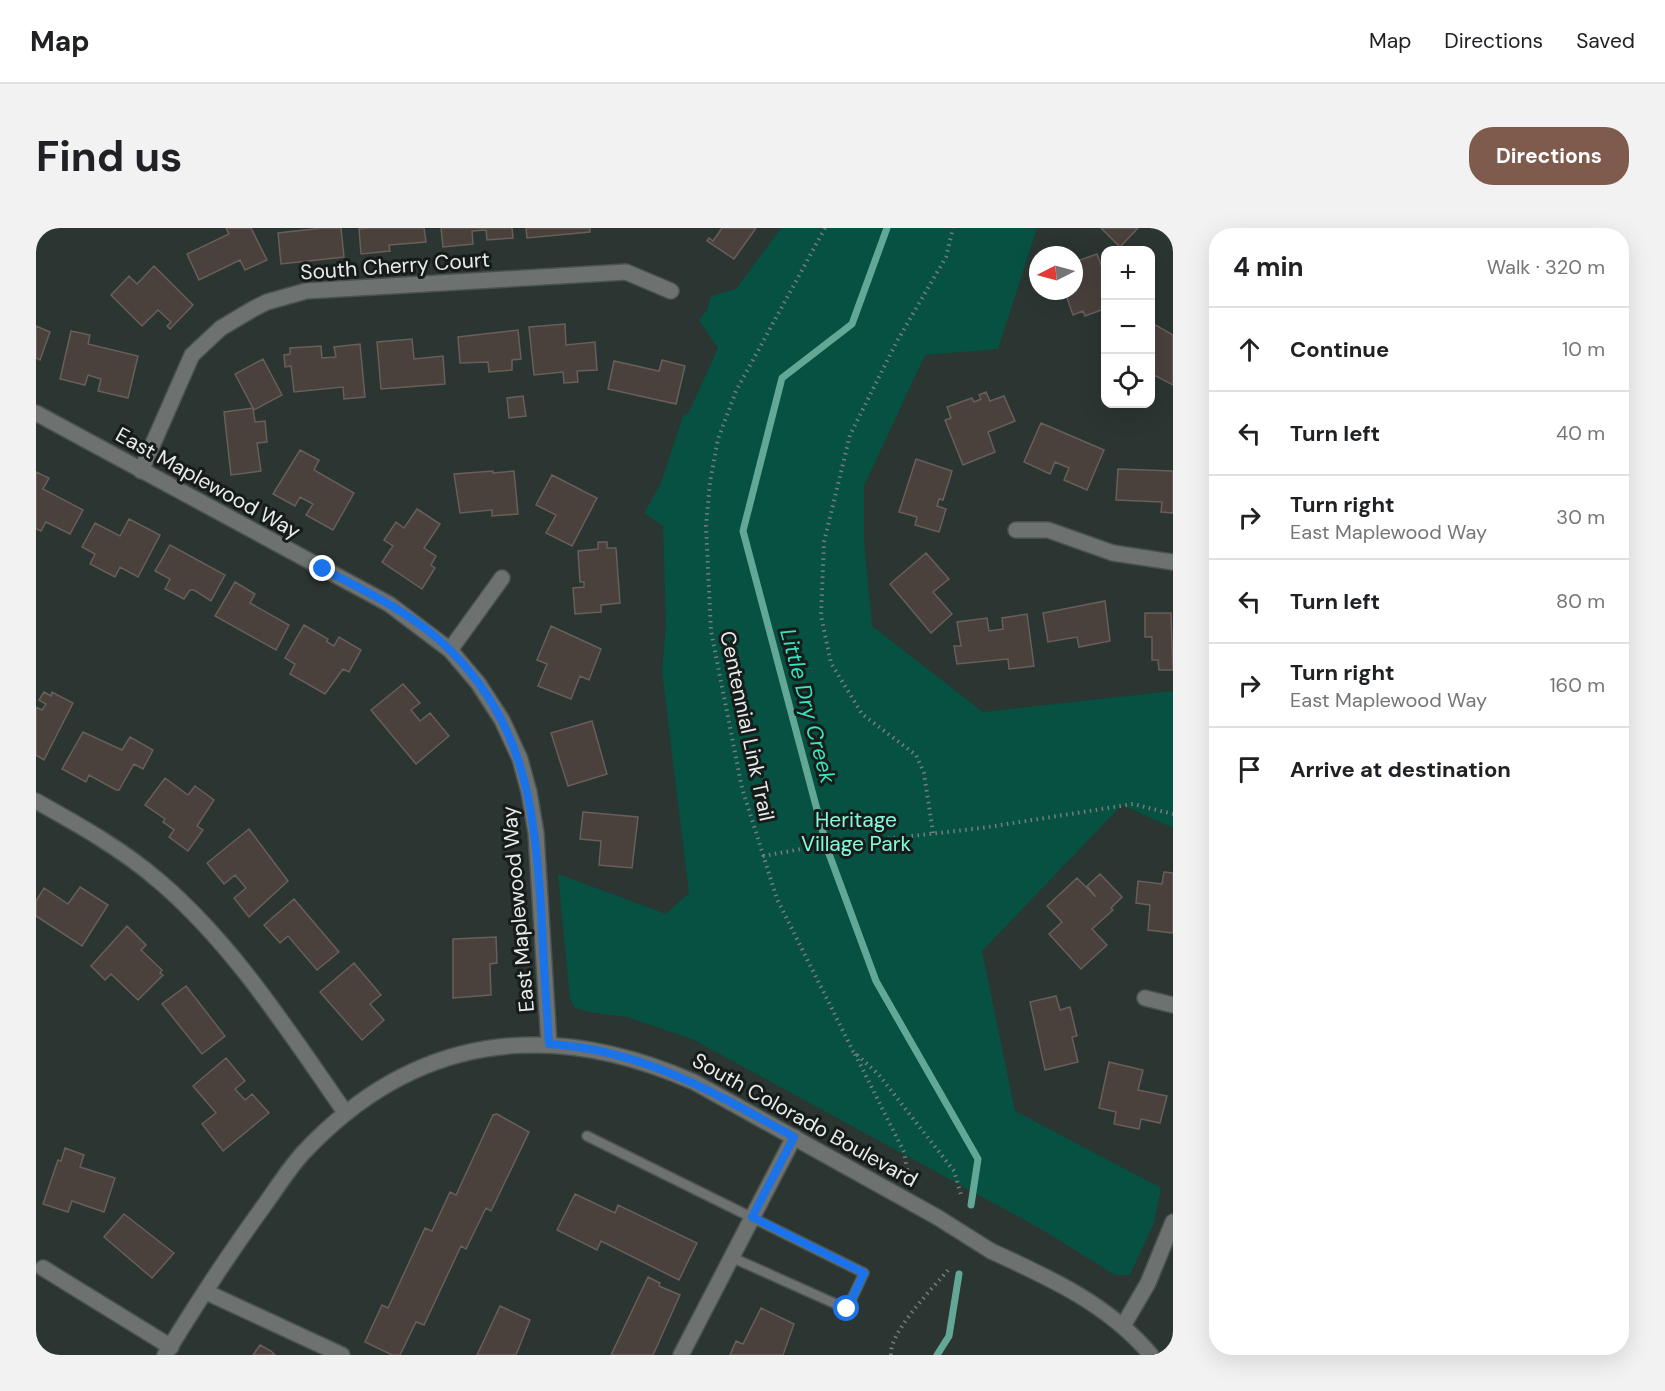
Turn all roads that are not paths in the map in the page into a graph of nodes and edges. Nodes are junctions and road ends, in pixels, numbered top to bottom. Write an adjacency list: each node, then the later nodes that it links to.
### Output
1 (671, 291): 3 (street, South Cherry Court)
2 (36, 413): 3 (street, East Maplewood Way)
3 (141, 471): 7 (street, East Maplewood Way)
4 (1016, 530): 5 (street)
5 (1173, 562)
6 (502, 578): 7 (street)
7 (450, 650): 11 (street, East Maplewood Way)
8 (36, 801): 12 (street)
9 (1145, 998): 10 (street)
10 (1173, 1005)
11 (549, 1044): 12 (street, South Colorado Boulevard); 14 (street, South Colorado Boulevard)
12 (345, 1112): 19 (street, South Colorado Boulevard)
13 (587, 1136): 15 (lane)
14 (794, 1137): 15 (street); 20 (street, South Colorado Boulevard, bridge)
15 (752, 1217): 17 (street); 17 (lane)
16 (1173, 1222): 20 (street)
17 (731, 1257): 23 (street)
18 (44, 1268): 21 (street, South Colorado Boulevard)
19 (206, 1292): 21 (street, South Colorado Boulevard); 22 (street)
20 (1123, 1326): 24 (street, South Colorado Boulevard)
21 (168, 1351)
22 (342, 1355)
23 (681, 1355)
24 (1151, 1355)

